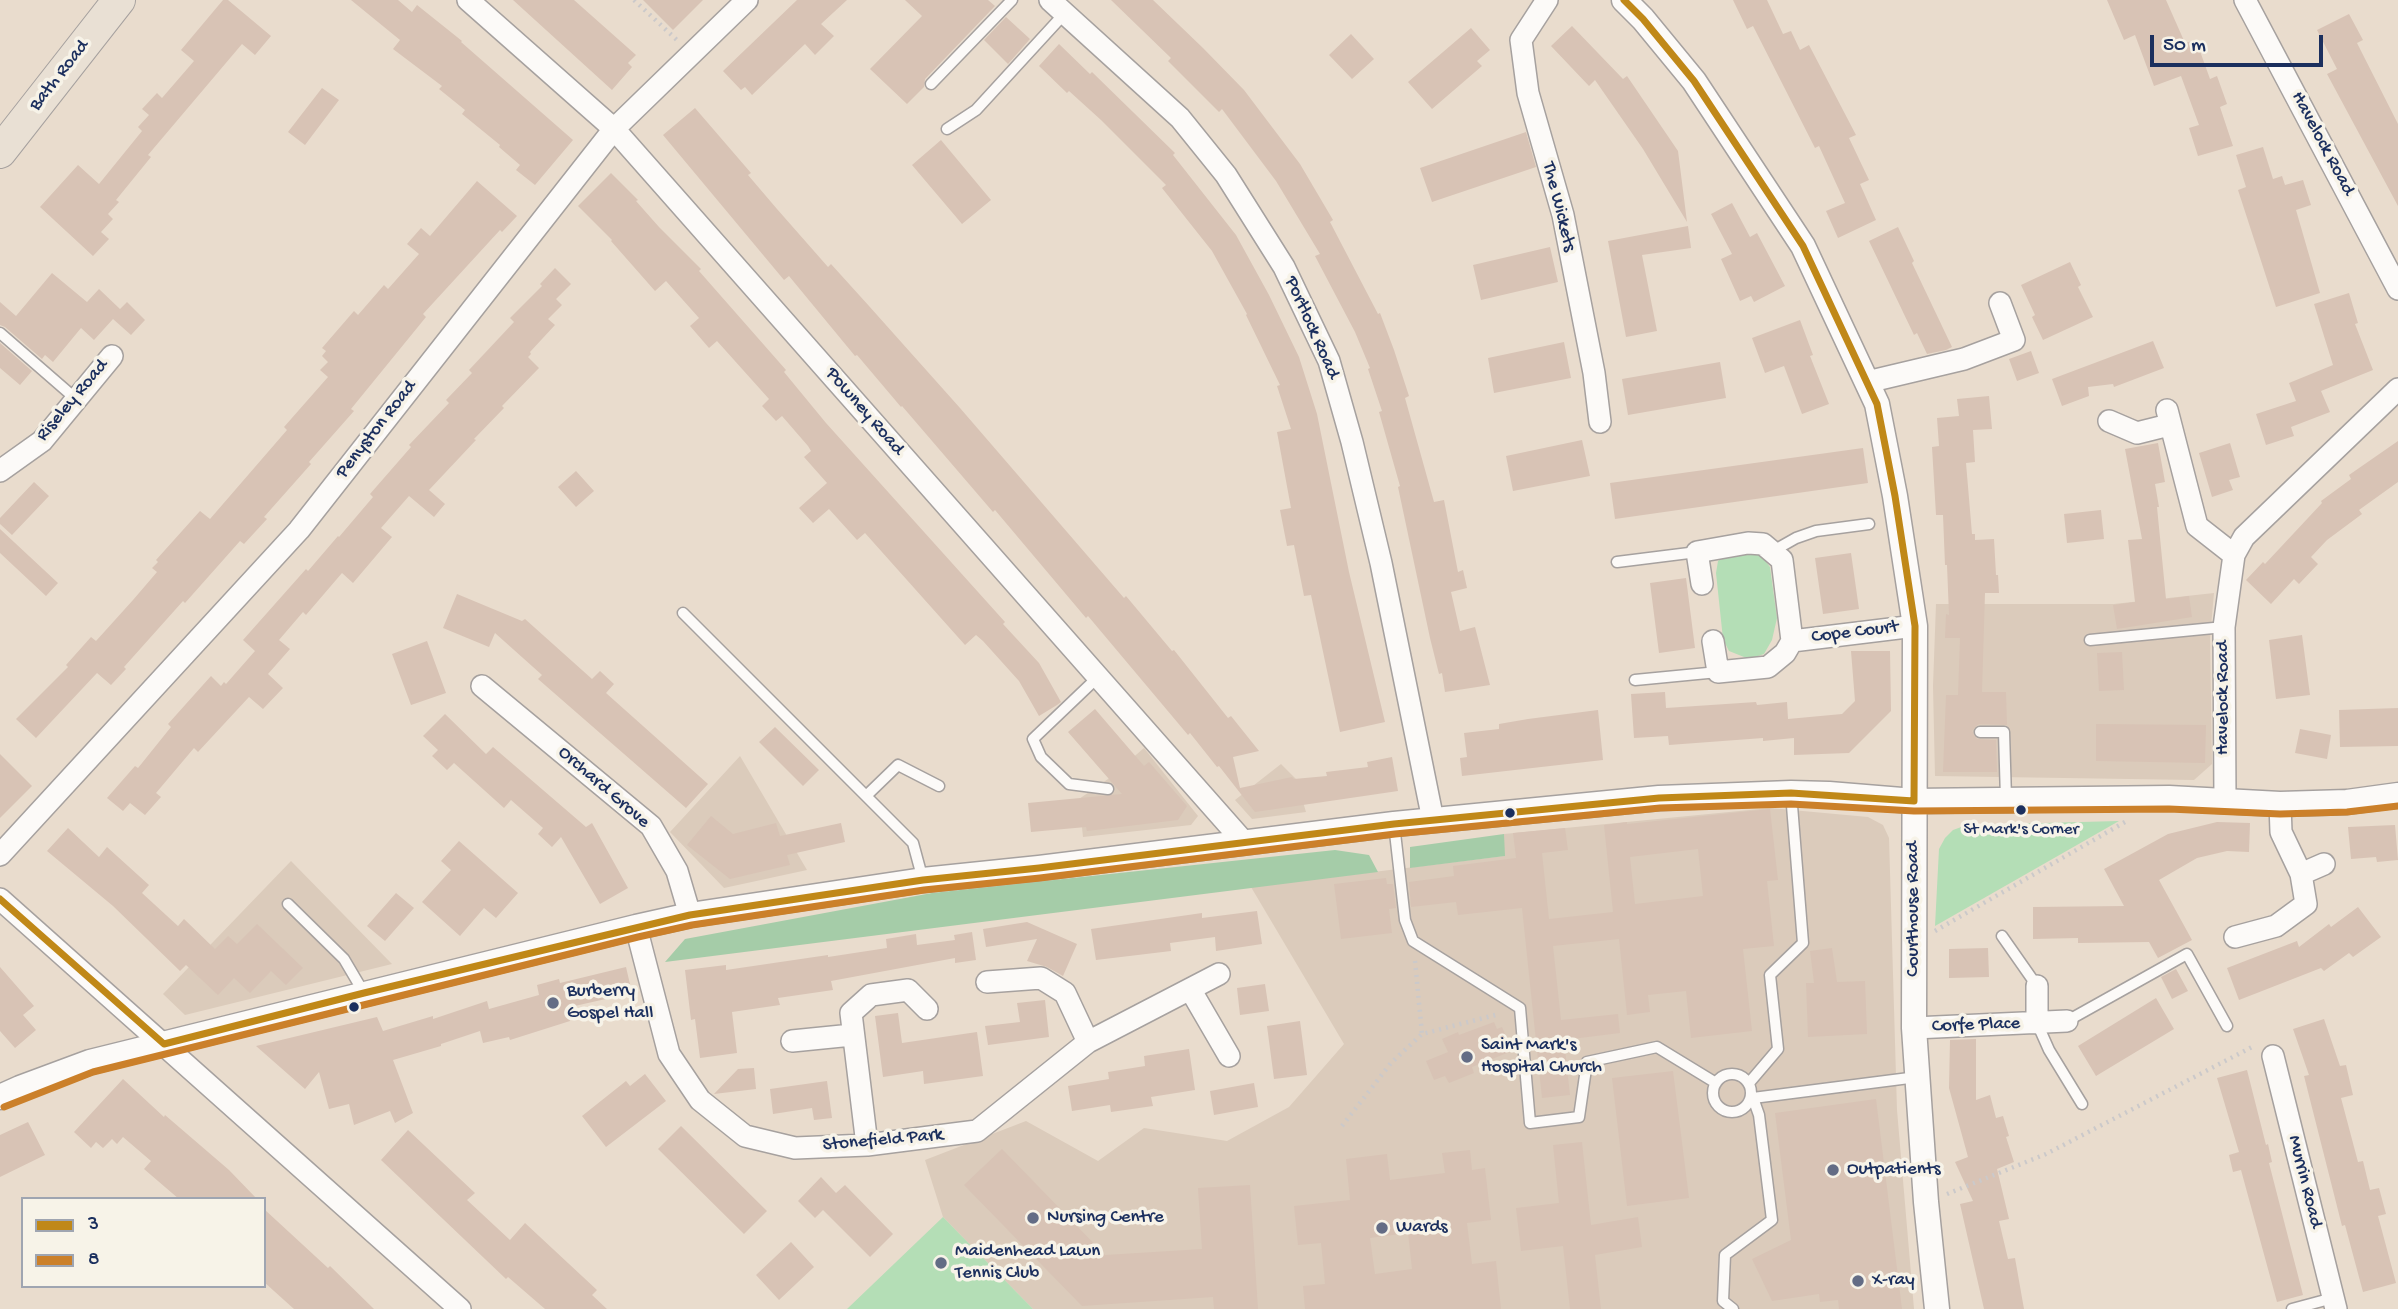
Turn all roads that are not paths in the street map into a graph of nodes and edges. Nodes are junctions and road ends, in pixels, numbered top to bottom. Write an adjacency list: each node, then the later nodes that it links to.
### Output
1 (120, 0): 12 (main road, Bath Road)
2 (468, 0): 10 (street, Powney Road)
3 (747, 0): 10 (street, Penyston Road)
4 (1012, 0): 9 (lane)
5 (1547, 0): 21 (street, The Wickets)
6 (1623, 0): 17 (street, Courthouse Road)
7 (2245, 0): 13 (street, Havelock Road)
8 (1058, 7): 11 (lane); 49 (street, Portlock Road)
9 (931, 84)
10 (614, 129): 36 (street, Powney Road); 52 (street, Penyston Road)
11 (947, 129)
12 (0, 152)
13 (2398, 289)
14 (2000, 303): 17 (street)
15 (0, 333): 19 (lane)
16 (112, 356): 19 (street, Riseley Road)
17 (1867, 382): 30 (street, Courthouse Road)
18 (2398, 389): 26 (street, Havelock Road)
19 (76, 399): 22 (street, Riseley Road)
20 (2109, 421): 26 (street)
21 (1600, 422)
22 (0, 471)
23 (1869, 524): 24 (lane)
24 (1773, 551): 25 (street); 34 (street, Cope Court)
25 (1697, 552): 27 (lane); 28 (street)
26 (2234, 555): 31 (street, Havelock Road)
27 (1617, 562)
28 (1702, 584)
29 (683, 613): 44 (lane)
30 (1915, 626): 34 (street, Cope Court); 46 (street, Courthouse Road)
31 (2224, 627): 33 (lane); 45 (street, Havelock Road)
32 (1713, 640): 35 (street)
33 (2090, 640)
34 (1791, 642): 35 (street)
35 (1718, 672): 37 (lane)
36 (1098, 677): 41 (lane); 51 (street, Powney Road)
37 (1635, 680)
38 (482, 686): 58 (street, Orchard Grove)
39 (1980, 732): 47 (lane)
40 (939, 786): 44 (lane)
41 (1108, 789)
42 (1791, 793): 46 (street); 49 (street); 80 (lane)
43 (2398, 795): 48 (street)
44 (866, 796): 55 (lane)
45 (2225, 800): 47 (street); 48 (street)
46 (1914, 802): 47 (street); 71 (street, Courthouse Road)
47 (2006, 802)
48 (2280, 804): 54 (street)
49 (1433, 820): 50 (street)
50 (1394, 824): 51 (street); 79 (lane)
51 (1243, 841): 55 (street)
52 (0, 855)
53 (2324, 864): 54 (street)
54 (2301, 874): 61 (street)
55 (923, 880): 58 (street)
56 (0, 899): 75 (street)
57 (288, 904): 66 (lane)
58 (690, 915): 59 (street)
59 (636, 927): 66 (street); 84 (street, Stonefield Park)
60 (2002, 936): 64 (lane)
61 (2235, 937)
62 (1219, 974): 65 (street, Stonefield Park)
63 (986, 982): 74 (street)
64 (2037, 986): 69 (street, Corfe Place)
65 (1190, 989): 74 (street, Stonefield Park); 76 (street)
66 (364, 993): 75 (street)
67 (927, 1009): 72 (street)
68 (2067, 1021): 69 (street, Corfe Place); 70 (lane)
69 (2038, 1023): 71 (street, Corfe Place); 83 (lane)
70 (2227, 1026)
71 (1914, 1028): 78 (street, Courthouse Road)
72 (852, 1035): 73 (street); 84 (street)
73 (792, 1041)
74 (1088, 1042): 84 (street, Stonefield Park)
75 (164, 1044): 81 (street); 86 (street)
76 (1229, 1056)
77 (2273, 1056): 85 (street, Murrin Road)
78 (1917, 1077): 82 (lane); 88 (street, Courthouse Road)
79 (1716, 1083): 80 (lane); 82 (lane)
80 (1749, 1083): 82 (lane)
81 (0, 1097)
82 (1751, 1100): 87 (lane)
83 (2082, 1104)
84 (867, 1145)
85 (2335, 1303): 89 (lane)
86 (460, 1309)
87 (1733, 1309)
88 (1937, 1309)
89 (2292, 1309)

